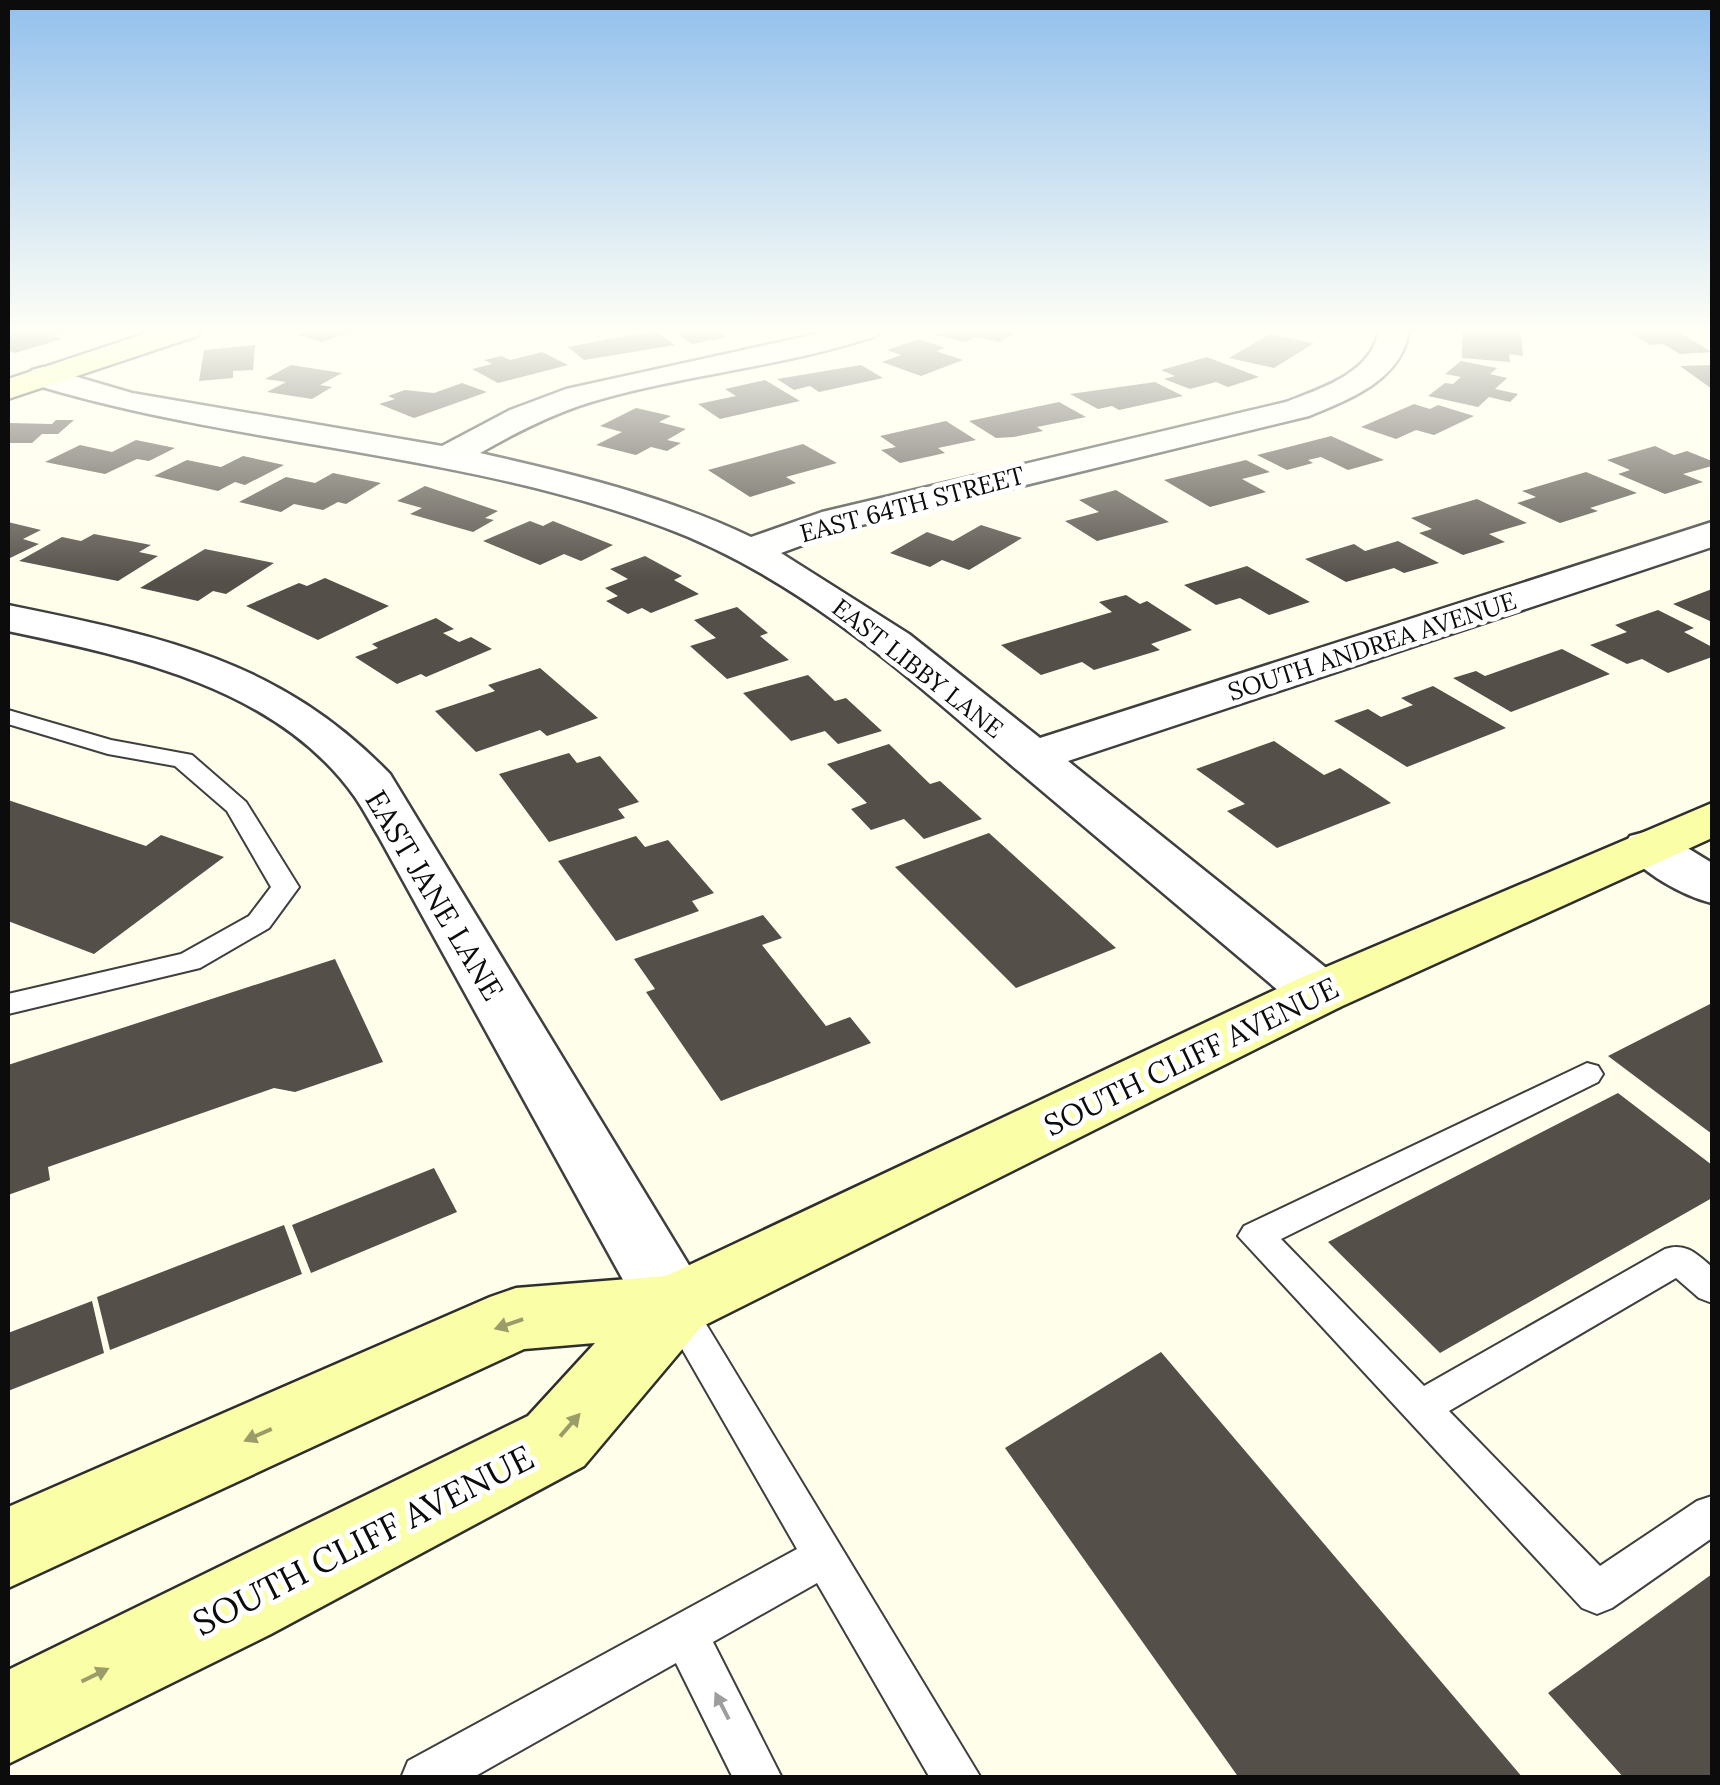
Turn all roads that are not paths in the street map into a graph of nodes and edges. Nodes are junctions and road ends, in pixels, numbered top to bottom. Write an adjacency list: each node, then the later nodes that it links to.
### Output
1 (191, 413): 4 (street, EAST LIBBY LANE)
2 (535, 413): 4 (street)
3 (1279, 413): 6 (street, EAST 64TH STREET)
4 (451, 456): 6 (street, EAST LIBBY LANE)
5 (1712, 534): 9 (street, SOUTH ANDREA AVENUE)
6 (749, 551): 9 (street, EAST LIBBY LANE)
7 (8, 618): 17 (street, EAST JANE LANE)
8 (8, 717): 14 (lane)
9 (1031, 757): 13 (street, EAST LIBBY LANE)
10 (1712, 819): 11 (main road, SOUTH CLIFF AVENUE)
11 (1649, 847): 12 (street); 13 (main road, SOUTH CLIFF AVENUE)
12 (1712, 886)
13 (1319, 993): 17 (main road, SOUTH CLIFF AVENUE)
14 (8, 1004)
15 (1587, 1074): 18 (lane)
16 (1712, 1288): 18 (lane)
17 (675, 1306): 20 (main road, SOUTH CLIFF AVENUE, one-way to 20); 21 (lane); 23 (main road, SOUTH CLIFF AVENUE, one-way to 17)
18 (1420, 1408): 19 (lane)
19 (1712, 1515)
20 (8, 1548)
21 (823, 1557): 22 (lane); 26 (lane)
22 (685, 1634): 24 (lane); 25 (lane, one-way to 22)
23 (8, 1718)
24 (425, 1778)
25 (758, 1778)
26 (957, 1778)

